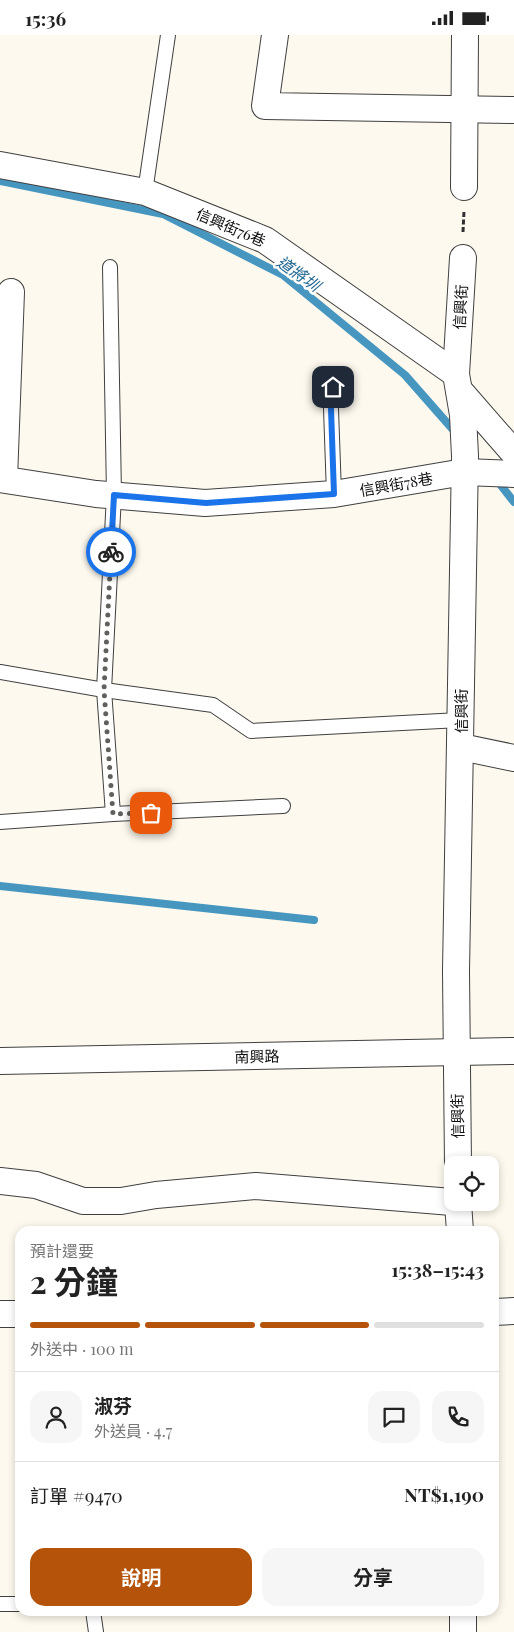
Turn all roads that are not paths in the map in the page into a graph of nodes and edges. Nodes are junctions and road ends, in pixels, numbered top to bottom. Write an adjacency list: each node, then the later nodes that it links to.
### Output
1 (168, 35): 8 (lane)
2 (275, 35): 4 (street)
3 (465, 35): 4 (street)
4 (466, 110): 5 (street); 7 (street)
5 (514, 110)
6 (0, 165): 8 (street, 信興街76巷)
7 (464, 187)
8 (145, 192): 12 (street, 信興街76巷)
9 (463, 258): 12 (street, 信興街)
10 (110, 267): 17 (lane)
11 (12, 292): 15 (street)
12 (458, 382): 14 (street, 信興街76巷); 14 (street, 信興街)
13 (333, 387): 16 (lane)
14 (490, 467): 16 (street, 信興街78巷); 20 (street, 信興街)
15 (2, 479): 17 (street, 信興街78巷)
16 (334, 494): 17 (street, 信興街78巷)
17 (114, 495): 19 (lane)
18 (0, 672): 19 (lane)
19 (104, 690): 20 (lane); 24 (lane)
20 (460, 720): 21 (street, 信興街)
21 (461, 747): 22 (street); 27 (street, 信興街)
22 (514, 758)
23 (283, 806): 24 (lane)
24 (113, 814): 25 (lane)
25 (0, 823)
26 (514, 1051): 27 (street, 南興路)
27 (457, 1052): 28 (street, 南興路); 29 (street, 信興街)
28 (0, 1061)
29 (458, 1156)
30 (0, 1181): 31 (street)
31 (444, 1201)
32 (459, 1211): 33 (street)
33 (460, 1226)
34 (514, 1311): 35 (street)
35 (499, 1312)
36 (0, 1314): 37 (street)
37 (15, 1314)
38 (0, 1604): 39 (lane)
39 (15, 1604)
40 (94, 1616): 42 (lane)
41 (463, 1616): 43 (street)
42 (96, 1632)
43 (463, 1632)

